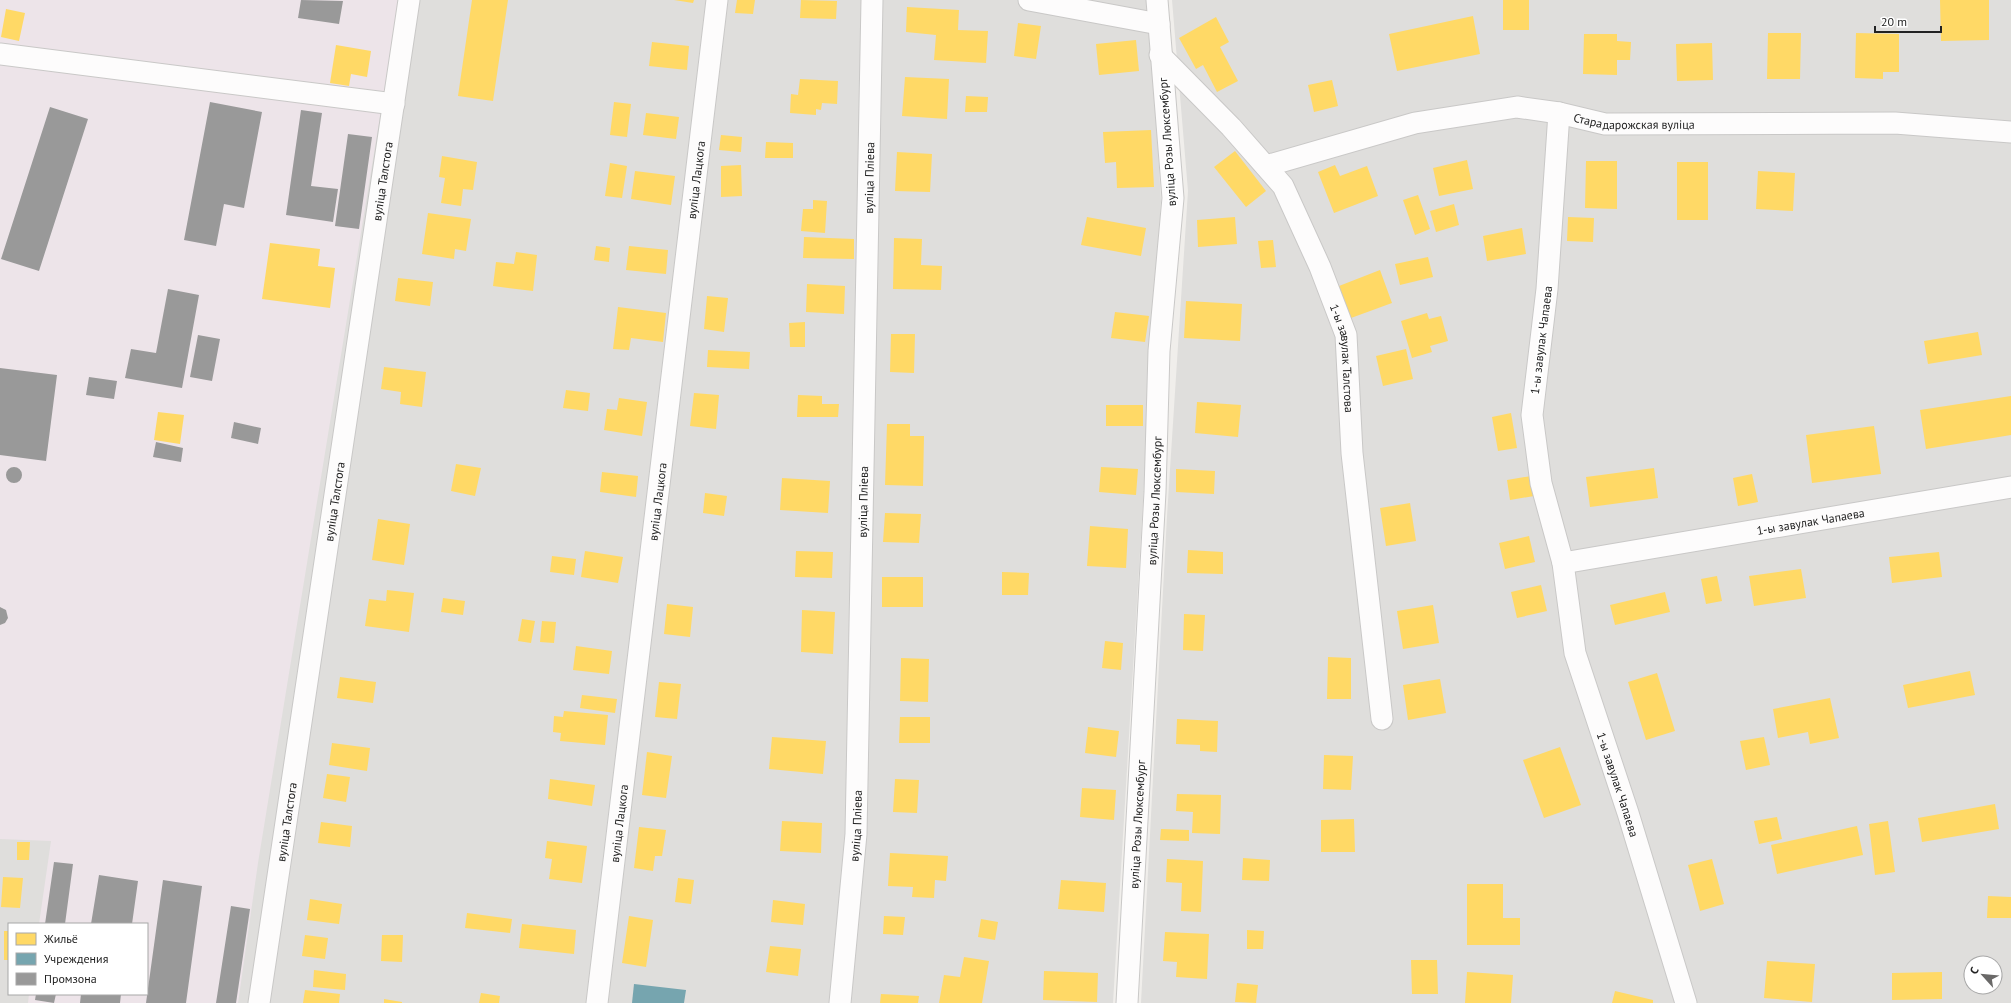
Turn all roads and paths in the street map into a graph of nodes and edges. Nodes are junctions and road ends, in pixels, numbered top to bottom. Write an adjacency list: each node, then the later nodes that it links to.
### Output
1 (409, 0): 9 (street, вуліца Талстога)
2 (717, 0): 17 (street, вуліца Лацкога)
3 (872, 0): 18 (street, вуліца Пліева)
4 (1029, 0): 6 (street)
5 (1157, 0): 6 (street, вуліца Розы Люксембург)
6 (1159, 24): 8 (street, вуліца Розы Люксембург)
7 (0, 54): 9 (street)
8 (1160, 55): 12 (street, 1-ы завулак Талстова); 19 (street, вуліца Розы Люксембург)
9 (394, 104): 16 (street, вуліца Талстога)
10 (1559, 113): 11 (street, Старадарожская вуліца); 12 (street, Старадарожская вуліца); 14 (street, 1-ы завулак Чапаева)
11 (2011, 132)
12 (1266, 166): 15 (street, 1-ы завулак Талстова)
13 (2011, 487): 14 (street, 1-ы завулак Чапаева)
14 (1563, 563): 20 (street, 1-ы завулак Чапаева)
15 (1382, 719)
16 (259, 1003)
17 (597, 1003)
18 (840, 1003)
19 (1127, 1003)
20 (1686, 1003)

